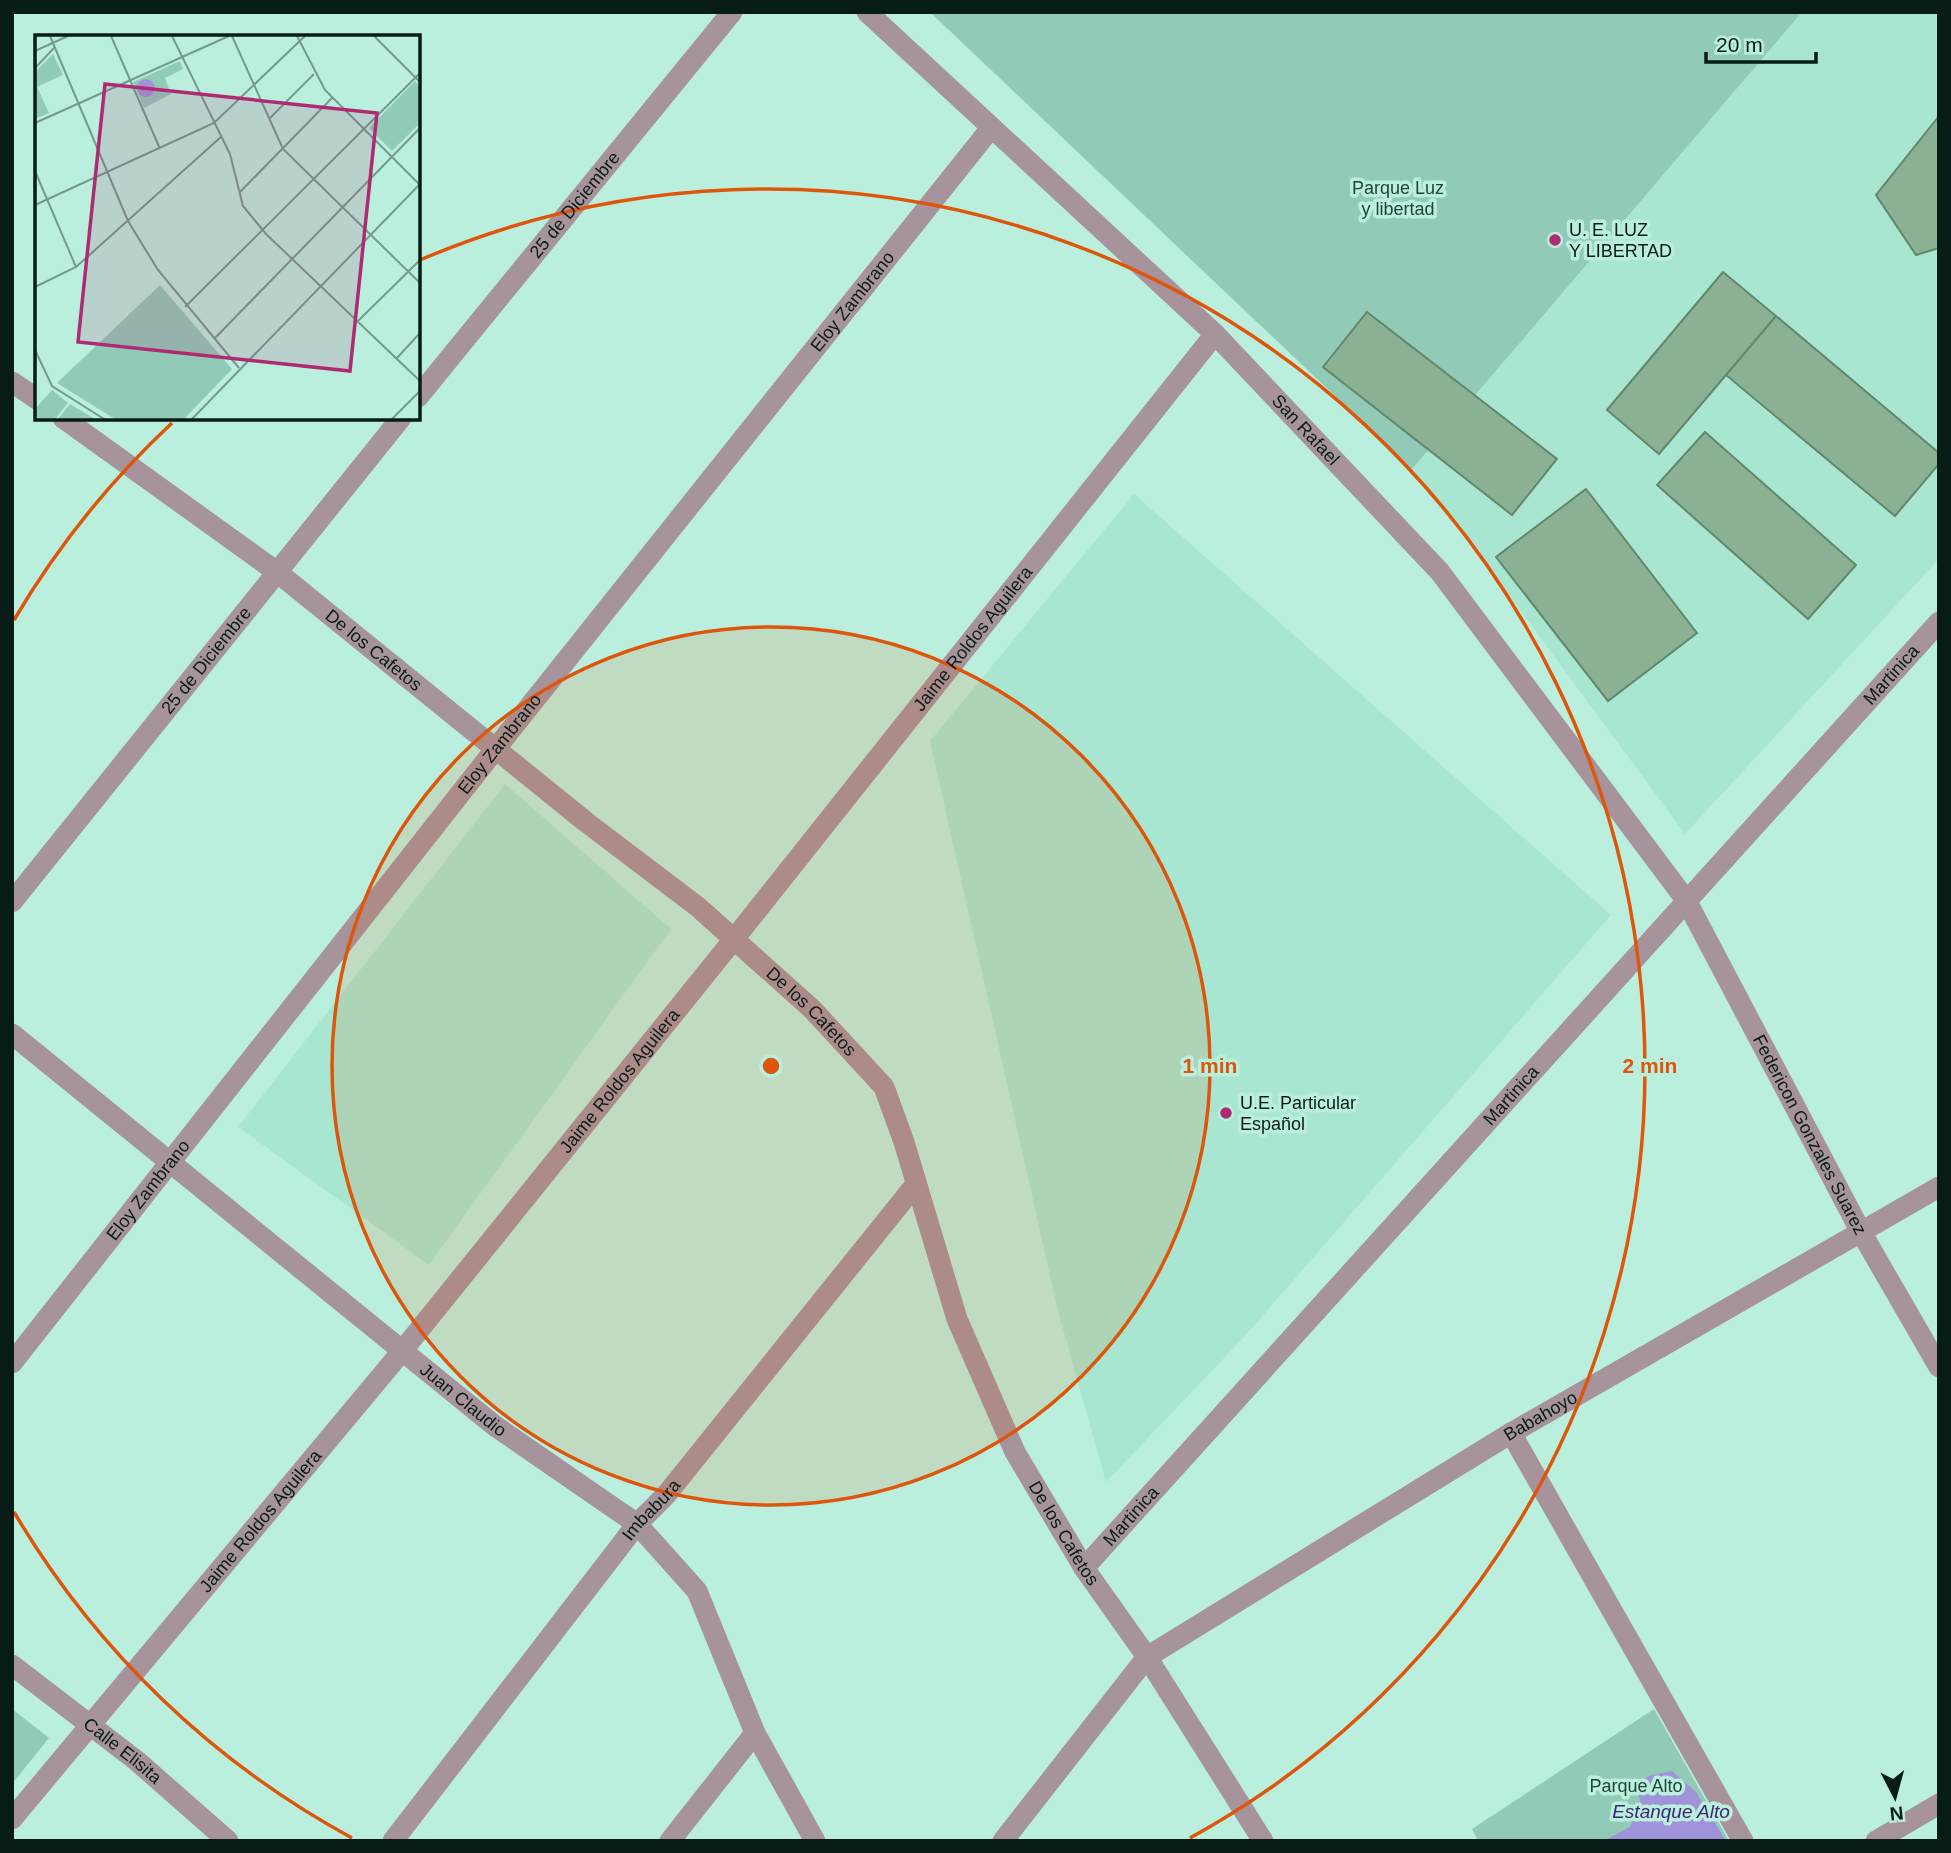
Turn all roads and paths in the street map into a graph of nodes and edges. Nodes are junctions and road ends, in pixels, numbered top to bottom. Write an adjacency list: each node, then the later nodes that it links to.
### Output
1 (732, 12): 6 (street, 25 de Diciembre)
2 (867, 12): 3 (street, San Rafael)
3 (992, 128): 4 (street, San Rafael); 12 (street, Eloy Zambrano)
4 (1215, 334): 13 (street, San Rafael); 15 (street, Jaime Roldos Aguilera)
5 (12, 382): 7 (street)
6 (420, 395)
7 (35, 398)
8 (66, 420): 10 (street, De los Cafetos)
9 (399, 420): 10 (street, 25 de Diciembre)
10 (276, 572): 12 (street, De los Cafetos); 14 (street, 25 de Diciembre)
11 (1939, 622): 13 (street, Martinica)
12 (497, 747): 15 (street, De los Cafetos); 17 (street, Eloy Zambrano)
13 (1686, 900): 20 (street, Federicon Gonzales Suarez); 26 (street, Martinica)
14 (12, 902)
15 (734, 939): 18 (street, De los Cafetos); 21 (street, Jaime Roldos Aguilera)
16 (12, 1034): 17 (street, Juan Claudio)
17 (170, 1161): 21 (street, Juan Claudio); 22 (street, Eloy Zambrano)
18 (916, 1184): 25 (street, Imbabura); 26 (street, De los Cafetos)
19 (1939, 1187): 20 (street, Babahoyo)
20 (1861, 1232): 23 (street, Federicon Gonzales Suarez); 24 (street, Babahoyo)
21 (403, 1350): 25 (street, Juan Claudio); 29 (street, Jaime Roldos Aguilera)
22 (12, 1363)
23 (1939, 1367)
24 (1511, 1433): 27 (street, Babahoyo); 39 (street)
25 (637, 1524): 30 (street, Juan Claudio); 34 (street, Imbabura)
26 (1084, 1568): 27 (street, De los Cafetos)
27 (1147, 1657): 37 (street); 38 (street, De los Cafetos)
28 (12, 1665): 29 (street, Calle Elisita)
29 (89, 1725): 32 (street, Jaime Roldos Aguilera); 33 (street, Calle Elisita)
30 (754, 1733): 35 (street); 36 (street, Juan Claudio)
31 (1939, 1804): 40 (street)
32 (12, 1819)
33 (228, 1841)
34 (393, 1841)
35 (670, 1841)
36 (815, 1841)
37 (1003, 1841)
38 (1263, 1841)
39 (1743, 1841)
40 (1876, 1841)

